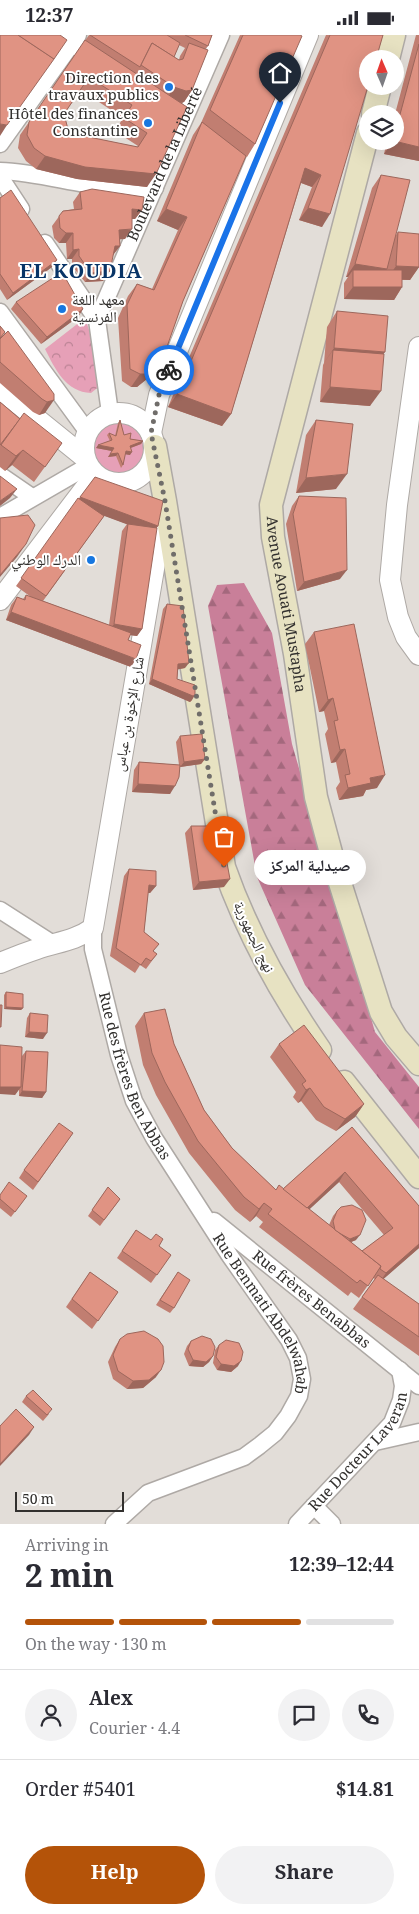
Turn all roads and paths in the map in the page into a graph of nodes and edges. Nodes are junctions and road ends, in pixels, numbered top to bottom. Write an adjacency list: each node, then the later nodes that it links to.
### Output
1 (221, 35): 8 (street, Boulevard de la Liberté)
2 (308, 35): 20 (street)
3 (394, 35): 5 (main road)
4 (69, 38): 6 (street); 9 (street)
5 (390, 50)
6 (113, 70)
7 (170, 107): 8 (street)
8 (186, 117): 13 (street, Boulevard de la Liberté)
9 (0, 143)
10 (364, 150): 32 (main road, Avenue Aouati Mustapha)
11 (0, 171): 13 (street)
12 (0, 177): 15 (street)
13 (155, 188): 15 (street, Boulevard de la Liberté)
14 (0, 312): 19 (street)
15 (97, 320): 18 (street)
16 (419, 347): 27 (street)
17 (0, 389): 21 (street)
18 (110, 413): 19 (street); 20 (street)
19 (87, 431): 21 (street)
20 (153, 439): 21 (street); 24 (main road, نهج الجمهورية)
21 (89, 466): 23 (street); 26 (street)
22 (0, 475): 23 (street)
23 (32, 497): 25 (street)
24 (165, 501): 29 (street, شارع الإخوة بن عباس); 33 (main road, نهج الجمهورية)
25 (0, 517)
26 (0, 599)
27 (419, 655)
28 (0, 910): 30 (street)
29 (93, 928): 30 (street); 34 (street, Rue des frères Ben Abbas)
30 (53, 944): 31 (street)
31 (0, 963)
32 (419, 1064)
33 (419, 1177)
34 (204, 1213): 35 (street, Rue frères Benabbas); 40 (street, Rue Benmati Abdelwahab)
35 (400, 1370): 36 (street, Rue frères Benabbas); 38 (street, Rue Docteur Laveran)
36 (419, 1386)
37 (419, 1432): 38 (street)
38 (375, 1442): 39 (street, Rue Docteur Laveran)
39 (314, 1506): 41 (street, Rue Docteur Laveran); 42 (street)
40 (114, 1524)
41 (297, 1524)
42 (332, 1524)

